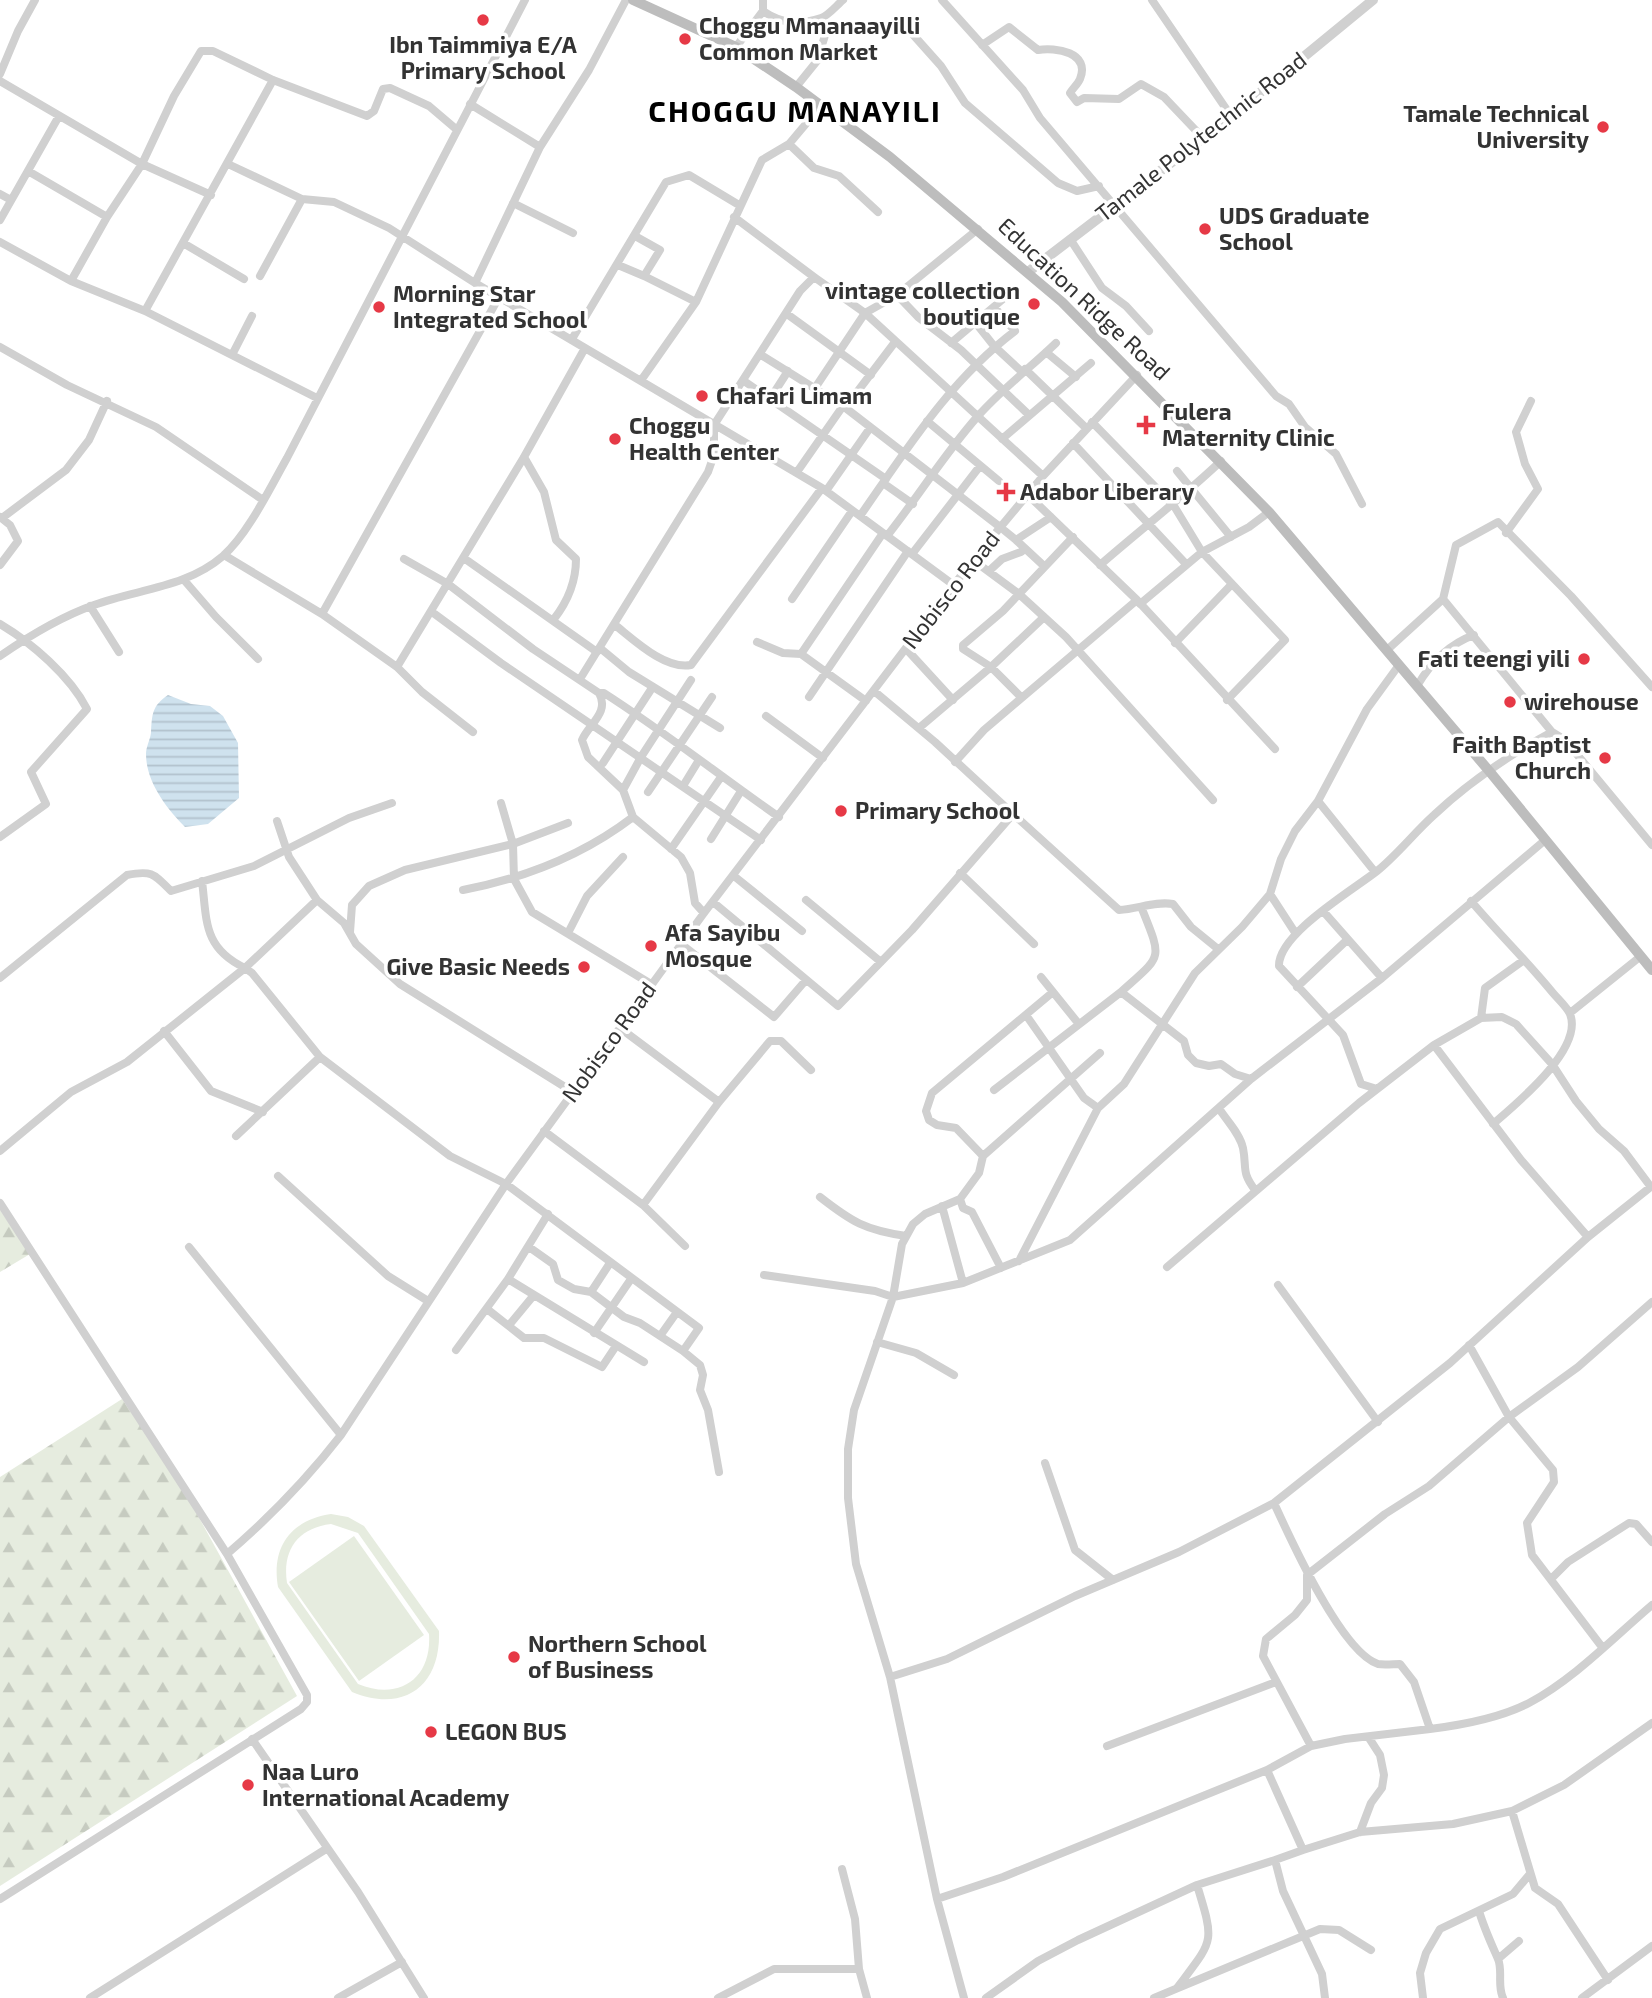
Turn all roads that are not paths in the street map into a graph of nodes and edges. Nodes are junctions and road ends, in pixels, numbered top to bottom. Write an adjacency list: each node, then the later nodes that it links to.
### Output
1 (35, 0): 16 (street)
2 (525, 0): 20 (street)
3 (626, 0): 27 (street)
4 (633, 0): 15 (main road, Education Ridge Road)
5 (763, 0): 11 (street)
6 (843, 0): 12 (street)
7 (942, 0): 14 (street)
8 (1152, 0): 23 (street)
9 (1373, 0): 10 (street, Tamale Polytechnic Road)
10 (1362, 4): 23 (street, Tamale Polytechnic Road)
11 (763, 11): 12 (street); 15 (street)
12 (821, 18): 19 (street)
13 (908, 29): 31 (street)
14 (982, 45): 25 (street); 31 (street)
15 (736, 47): 19 (main road, Education Ridge Road)
16 (0, 74)
17 (273, 80): 24 (street); 28 (street); 29 (street)
18 (0, 81): 22 (street)
19 (796, 87): 21 (main road, Education Ridge Road)
20 (470, 104): 24 (street); 27 (street)
21 (821, 106): 26 (street); 43 (main road, Education Ridge Road)
22 (59, 116): 28 (street); 30 (street)
23 (1231, 116): 25 (street, Tamale Polytechnic Road)
24 (456, 129): 46 (street)
25 (1203, 138): 37 (street, Tamale Polytechnic Road)
26 (789, 144): 38 (street); 39 (street)
27 (540, 147): 36 (street)
28 (142, 164): 33 (street); 40 (street)
29 (228, 164): 33 (street); 34 (street)
30 (28, 171): 35 (street); 40 (street)
31 (1099, 186): 37 (street)
32 (0, 194): 35 (street)
33 (211, 195): 49 (street)
34 (302, 199): 46 (street); 52 (street)
35 (11, 200): 42 (street)
36 (513, 203): 44 (street); 57 (street)
37 (1116, 204): 47 (street, Tamale Polytechnic Road); 125 (street)
38 (739, 205): 41 (street); 45 (street)
39 (878, 212)
40 (107, 217): 56 (street)
41 (734, 218): 54 (street); 61 (street)
42 (0, 220)
43 (978, 229): 51 (main road, Education Ridge Road); 58 (street)
44 (573, 233)
45 (635, 236): 50 (street); 53 (street)
46 (402, 238): 57 (street); 93 (street)
47 (1070, 239): 51 (street, Tamale Polytechnic Road); 68 (street)
48 (0, 242): 56 (street)
49 (183, 243): 55 (street); 63 (street)
50 (618, 265): 53 (street); 69 (street)
51 (1028, 272): 85 (main road, Education Ridge Road)
52 (260, 276)
53 (644, 276): 61 (street)
54 (814, 277): 64 (street); 65 (street)
55 (244, 279)
56 (71, 281): 63 (street)
57 (475, 283): 59 (street)
58 (897, 295): 64 (street); 71 (street)
59 (499, 297): 69 (street); 160 (street)
60 (1003, 299): 62 (street)
61 (696, 302): 87 (street)
62 (993, 307): 67 (street); 73 (street)
63 (145, 311): 78 (street)
64 (864, 313): 70 (street); 76 (street)
65 (787, 314): 76 (street); 79 (street)
66 (252, 316): 78 (street)
67 (975, 322): 71 (street); 73 (street)
68 (1149, 331)
69 (572, 340): 75 (street)
70 (895, 342): 84 (street); 90 (street)
71 (951, 343): 81 (street)
72 (1056, 343): 77 (street)
73 (994, 346): 81 (street); 82 (street)
74 (0, 347): 95 (street)
75 (585, 348): 87 (street); 110 (street)
76 (840, 352): 84 (street); 89 (street)
77 (1046, 352): 82 (street); 86 (street)
78 (232, 355): 93 (street)
79 (761, 355): 83 (street); 88 (street)
80 (1091, 363): 86 (street)
81 (974, 364): 90 (street); 91 (street)
82 (1023, 370): 91 (street); 92 (street)
83 (788, 371): 89 (street); 94 (street)
84 (870, 375): 97 (street)
85 (1137, 375): 102 (street, Nobisco Road); 111 (main road, Education Ridge Road)
86 (1076, 377): 92 (street)
87 (642, 379): 101 (street)
88 (744, 382): 94 (street); 101 (street)
89 (815, 388): 97 (street)
90 (948, 392): 99 (street); 100 (street)
91 (1002, 392): 98 (street); 99 (street)
92 (1052, 396): 98 (street); 102 (street)
93 (317, 398): 123 (street)
94 (770, 399): 104 (street)
95 (107, 401): 123 (street); 130 (street)
96 (1531, 401): 133 (street)
97 (844, 407): 103 (street); 104 (street)
98 (1029, 415): 105 (street)
99 (977, 417): 105 (street); 107 (street)
100 (927, 421): 107 (street); 108 (street)
101 (714, 425): 114 (street); 164 (street)
102 (1089, 425): 106 (street, Nobisco Road); 126 (street)
103 (870, 428): 108 (street); 109 (street)
104 (823, 436): 109 (street); 114 (street)
105 (1002, 439): 115 (street)
106 (1073, 443): 115 (street, Nobisco Road); 131 (street)
107 (956, 446): 112 (street); 116 (street)
108 (904, 453): 116 (street); 117 (street)
109 (850, 454): 117 (street); 119 (street)
110 (524, 457): 151 (street); 162 (street)
111 (1221, 461): 120 (street); 127 (main road, Education Ridge Road)
112 (980, 466): 118 (street); 122 (street)
113 (1177, 471): 120 (street)
114 (797, 472): 119 (street)
115 (1042, 476): 121 (street, Nobisco Road)
116 (933, 477): 122 (street); 124 (street)
117 (885, 481): 124 (street); 128 (street)
118 (999, 481)
119 (824, 489): 128 (street); 164 (street)
120 (1192, 489): 126 (street); 136 (street)
121 (1027, 494): 129 (street); 132 (street, Nobisco Road)
122 (957, 496): 132 (street); 138 (street)
123 (263, 500): 141 (street)
124 (913, 504): 134 (street)
125 (1362, 504)
126 (1174, 506): 131 (street); 140 (street)
127 (1269, 512): 136 (street); 170 (main road, Education Ridge Road)
128 (856, 513): 134 (street); 155 (street)
129 (1051, 516): 135 (street); 137 (street)
130 (1, 517): 146 (street)
131 (1148, 523): 145 (street); 147 (street)
132 (1003, 529): 137 (street); 144 (street, Nobisco Road)
133 (1506, 533): 156 (street); 184 (street)
134 (885, 534): 138 (street); 174 (street)
135 (1073, 537): 147 (street); 148 (street)
136 (1231, 537): 140 (street)
137 (1016, 540): 148 (street)
138 (910, 552): 153 (street); 180 (street)
139 (1021, 552): 149 (street)
140 (1202, 552): 145 (street); 152 (street)
141 (224, 555): 150 (street); 160 (street)
142 (404, 559): 151 (street)
143 (468, 561): 162 (street)
144 (973, 561): 149 (street); 153 (street, Nobisco Road)
145 (1186, 564): 157 (street)
146 (0, 565)
147 (1100, 565): 157 (street)
148 (1044, 566): 154 (street)
149 (989, 571): 154 (street)
150 (184, 580): 158 (street); 176 (street)
151 (448, 584): 159 (street); 181 (street)
152 (1231, 584): 168 (street); 192 (street)
153 (955, 586): 186 (street, Nobisco Road)
154 (1019, 593): 161 (street); 179 (street)
155 (792, 599)
156 (1443, 599): 165 (street); 170 (street)
157 (1139, 602): 168 (street); 171 (street)
158 (90, 606): 166 (street); 172 (street)
159 (432, 612): 178 (street); 198 (street)
160 (321, 614): 178 (street)
161 (1043, 618): 171 (street); 179 (street)
162 (554, 619): 169 (street)
163 (0, 624): 166 (street)
164 (615, 625): 169 (street)
165 (1474, 635): 183 (street); 203 (street)
166 (26, 639): 175 (street); 230 (street)
167 (757, 642): 174 (street)
168 (1175, 643): 192 (street)
169 (599, 650): 181 (street); 185 (street)
170 (1387, 650): 177 (main road, Education Ridge Road)
171 (1076, 651): 190 (street); 220 (street)
172 (120, 652)
173 (909, 652): 191 (street)
174 (801, 654): 180 (street)
175 (0, 656)
176 (258, 659)
177 (1399, 665): 183 (main road, Education Ridge Road); 221 (street)
178 (397, 667): 202 (street)
179 (991, 667): 190 (street); 191 (street)
180 (826, 671): 189 (street); 193 (street)
181 (580, 679): 187 (street)
182 (691, 680): 194 (street)
183 (1417, 686): 213 (main road, Education Ridge Road)
184 (1652, 687)
185 (652, 688): 194 (street); 195 (street)
186 (874, 691): 193 (street, Nobisco Road); 200 (street)
187 (599, 694): 195 (street); 198 (street)
188 (712, 697): 196 (street)
189 (810, 697)
190 (1021, 697): 210 (street)
191 (953, 699): 200 (street)
192 (1227, 700): 206 (street)
193 (866, 701): 208 (street, Nobisco Road)
194 (675, 702): 196 (street); 201 (street)
195 (636, 714): 201 (street); 204 (street)
196 (698, 716): 199 (street); 205 (street)
197 (766, 716): 208 (street)
198 (593, 724): 204 (street); 216 (street)
199 (720, 728)
200 (919, 728): 210 (street)
201 (660, 729): 205 (street); 207 (street)
202 (473, 732)
203 (1552, 732): 213 (street); 235 (street)
204 (618, 741): 207 (street); 211 (street)
205 (680, 746): 209 (street); 212 (street)
206 (1275, 749)
207 (641, 757): 212 (street); 216 (street)
208 (823, 758): 227 (street, Nobisco Road)
209 (699, 760): 214 (street); 215 (street)
210 (955, 762): 224 (street)
211 (603, 764)
212 (662, 772): 215 (street); 218 (street)
213 (1490, 772): 233 (main road, Education Ridge Road); 239 (street)
214 (721, 777): 217 (street); 219 (street)
215 (683, 786): 219 (street)
216 (623, 790): 226 (street)
217 (741, 791): 225 (street); 227 (street)
218 (648, 792)
219 (704, 800): 225 (street); 236 (street)
220 (1213, 800)
221 (1318, 802): 239 (street); 245 (street)
222 (392, 803): 237 (street)
223 (500, 803): 234 (street)
224 (1013, 814): 240 (street); 250 (street)
225 (726, 815): 231 (street); 232 (street)
226 (633, 817): 236 (street); 242 (street)
227 (779, 817): 232 (street, Nobisco Road)
228 (277, 821): 237 (street)
229 (568, 824): 234 (street)
230 (0, 837)
231 (710, 839)
232 (761, 840): 241 (street, Nobisco Road)
233 (1544, 841): 248 (street); 261 (main road, Education Ridge Road)
234 (513, 844): 242 (street); 254 (street)
235 (1652, 845)
236 (671, 849): 252 (street)
237 (287, 851): 243 (street); 246 (street)
238 (623, 857): 255 (street)
239 (1376, 872): 251 (street)
240 (960, 873): 259 (street); 263 (street)
241 (734, 876): 249 (street, Nobisco Road); 253 (street)
242 (514, 879): 244 (street); 255 (street)
243 (202, 881): 264 (street); 267 (street)
244 (463, 890)
245 (1270, 894): 256 (street); 260 (street)
246 (317, 900): 254 (street); 264 (street)
247 (806, 900): 263 (street)
248 (1471, 901): 262 (street); 268 (street)
249 (713, 902): 252 (street, Nobisco Road); 269 (street)
250 (1142, 909): 260 (street); 273 (street)
251 (1323, 911): 256 (street); 257 (street)
252 (704, 914): 258 (street, Nobisco Road)
253 (802, 931)
254 (350, 932): 293 (street)
255 (568, 933): 270 (street)
256 (1296, 934): 271 (street)
257 (1348, 940): 268 (street); 271 (street)
258 (681, 944): 269 (street); 270 (street, Nobisco Road)
259 (1034, 944)
260 (1218, 950): 278 (street)
261 (1641, 956): 265 (main road, Education Ridge Road); 274 (street)
262 (1524, 960): 274 (street); 277 (street)
263 (881, 962): 269 (street)
264 (245, 968): 281 (street); 285 (street)
265 (1652, 970)
266 (1041, 977): 272 (street)
267 (0, 978)
268 (1382, 978): 276 (street)
269 (806, 980)
270 (651, 984): 280 (street, Nobisco Road)
271 (1297, 987): 276 (street)
272 (1053, 992): 275 (street); 279 (street)
273 (1121, 992): 278 (street); 279 (street)
274 (1570, 1013): 286 (street)
275 (1026, 1014): 283 (street); 303 (street)
276 (1329, 1017): 289 (street); 290 (street)
277 (1481, 1018): 282 (street); 286 (street)
278 (1163, 1022): 289 (street); 296 (street)
279 (1078, 1023): 283 (street)
280 (620, 1028): 293 (street, Nobisco Road); 294 (street)
281 (164, 1031): 298 (street); 302 (street)
282 (1434, 1045): 292 (street); 299 (street)
283 (1048, 1046): 288 (street); 291 (street)
284 (1100, 1053): 288 (street)
285 (320, 1057): 298 (street); 305 (street)
286 (1552, 1064): 299 (street); 306 (street)
287 (811, 1070): 294 (street)
288 (1070, 1078): 296 (street); 303 (street)
289 (1251, 1079): 297 (street)
290 (1361, 1084): 292 (street); 295 (street)
291 (994, 1090)
292 (1377, 1090): 295 (street)
293 (573, 1092): 300 (street, Nobisco Road)
294 (719, 1102): 311 (street)
295 (1359, 1103): 307 (street)
296 (1098, 1108): 319 (street)
297 (1220, 1110): 307 (street); 319 (street)
298 (263, 1112): 301 (street)
299 (1493, 1124): 315 (street)
300 (544, 1131): 305 (street, Nobisco Road); 311 (street)
301 (236, 1136)
302 (0, 1151)
303 (983, 1156): 309 (street)
304 (278, 1175): 331 (street)
305 (506, 1184): 313 (street); 331 (street, Nobisco Road)
306 (1651, 1186): 315 (street)
307 (1255, 1190): 321 (street)
308 (820, 1197): 314 (street)
309 (960, 1199): 312 (street); 322 (street)
310 (0, 1203): 353 (street)
311 (643, 1205): 316 (street)
312 (942, 1206): 314 (street); 326 (street)
313 (548, 1214): 318 (street); 320 (street)
314 (906, 1236): 330 (street)
315 (1588, 1237): 340 (street)
316 (685, 1246)
317 (189, 1247): 348 (street)
318 (529, 1247): 324 (street); 328 (street)
319 (1019, 1261): 322 (street)
320 (611, 1263): 325 (street); 328 (street)
321 (1167, 1267)
322 (1001, 1268): 326 (street)
323 (764, 1275): 330 (street)
324 (508, 1279): 329 (street); 334 (street)
325 (631, 1279): 333 (street); 335 (street)
326 (963, 1283): 330 (street)
327 (1278, 1285): 347 (street)
328 (591, 1292): 333 (street)
329 (534, 1295): 336 (street); 337 (street)
330 (893, 1297): 339 (street)
331 (428, 1301): 348 (street, Nobisco Road)
332 (1652, 1303): 346 (street)
333 (612, 1307): 337 (street); 338 (street)
334 (488, 1309): 336 (street); 342 (street)
335 (677, 1312): 338 (street); 343 (street)
336 (510, 1324): 341 (street)
337 (594, 1333): 341 (street)
338 (660, 1336): 343 (street)
339 (877, 1342): 345 (street); 359 (street)
340 (1469, 1345): 346 (street); 347 (street)
341 (616, 1346): 344 (street)
342 (456, 1350)
343 (683, 1351): 350 (street)
344 (644, 1362)
345 (954, 1375)
346 (1509, 1417): 354 (street); 355 (street)
347 (1378, 1422): 351 (street)
348 (341, 1435): 353 (street, Nobisco Road)
349 (1045, 1463): 356 (street)
350 (719, 1472)
351 (1273, 1503): 354 (street); 356 (street)
352 (1652, 1542): 355 (street)
353 (227, 1554): 364 (street)
354 (1307, 1575): 360 (street); 362 (street)
355 (1552, 1578): 358 (street)
356 (1112, 1580): 359 (street)
357 (1652, 1605): 358 (street)
358 (1602, 1647): 362 (street)
359 (890, 1677): 377 (street)
360 (1276, 1682): 365 (street); 366 (street)
361 (1652, 1723): 368 (street)
362 (1430, 1729): 363 (street)
363 (1369, 1738): 366 (street); 369 (street)
364 (253, 1739): 370 (street); 376 (street)
365 (1107, 1746)
366 (1311, 1746): 367 (street)
367 (1267, 1770): 371 (street); 377 (street)
368 (1512, 1811): 369 (street); 374 (street)
369 (1360, 1832): 371 (street)
370 (326, 1849): 384 (street); 388 (street)
371 (1303, 1850): 372 (street)
372 (1275, 1860): 375 (street); 379 (street)
373 (842, 1869): 385 (street)
374 (1529, 1875): 378 (street); 386 (street)
375 (1197, 1885): 387 (street); 394 (street)
376 (0, 1899)
377 (937, 1899): 393 (street)
378 (1479, 1911): 383 (street); 397 (street)
379 (1302, 1935): 382 (street); 387 (street); 396 (street)
380 (1519, 1941): 383 (street)
381 (1652, 1946): 386 (street)
382 (1371, 1950)
383 (1498, 1959): 398 (street)
384 (402, 1962): 389 (street); 390 (street)
385 (859, 1969): 391 (street); 392 (street)
386 (1608, 1980): 399 (street)
387 (1177, 1988): 395 (street)
388 (90, 1998)
389 (338, 1998)
390 (424, 1998)
391 (718, 1998)
392 (867, 1998)
393 (964, 1998)
394 (986, 1998)
395 (1154, 1998)
396 (1325, 1998)
397 (1423, 1998)
398 (1503, 1998)
399 (1583, 1998)

